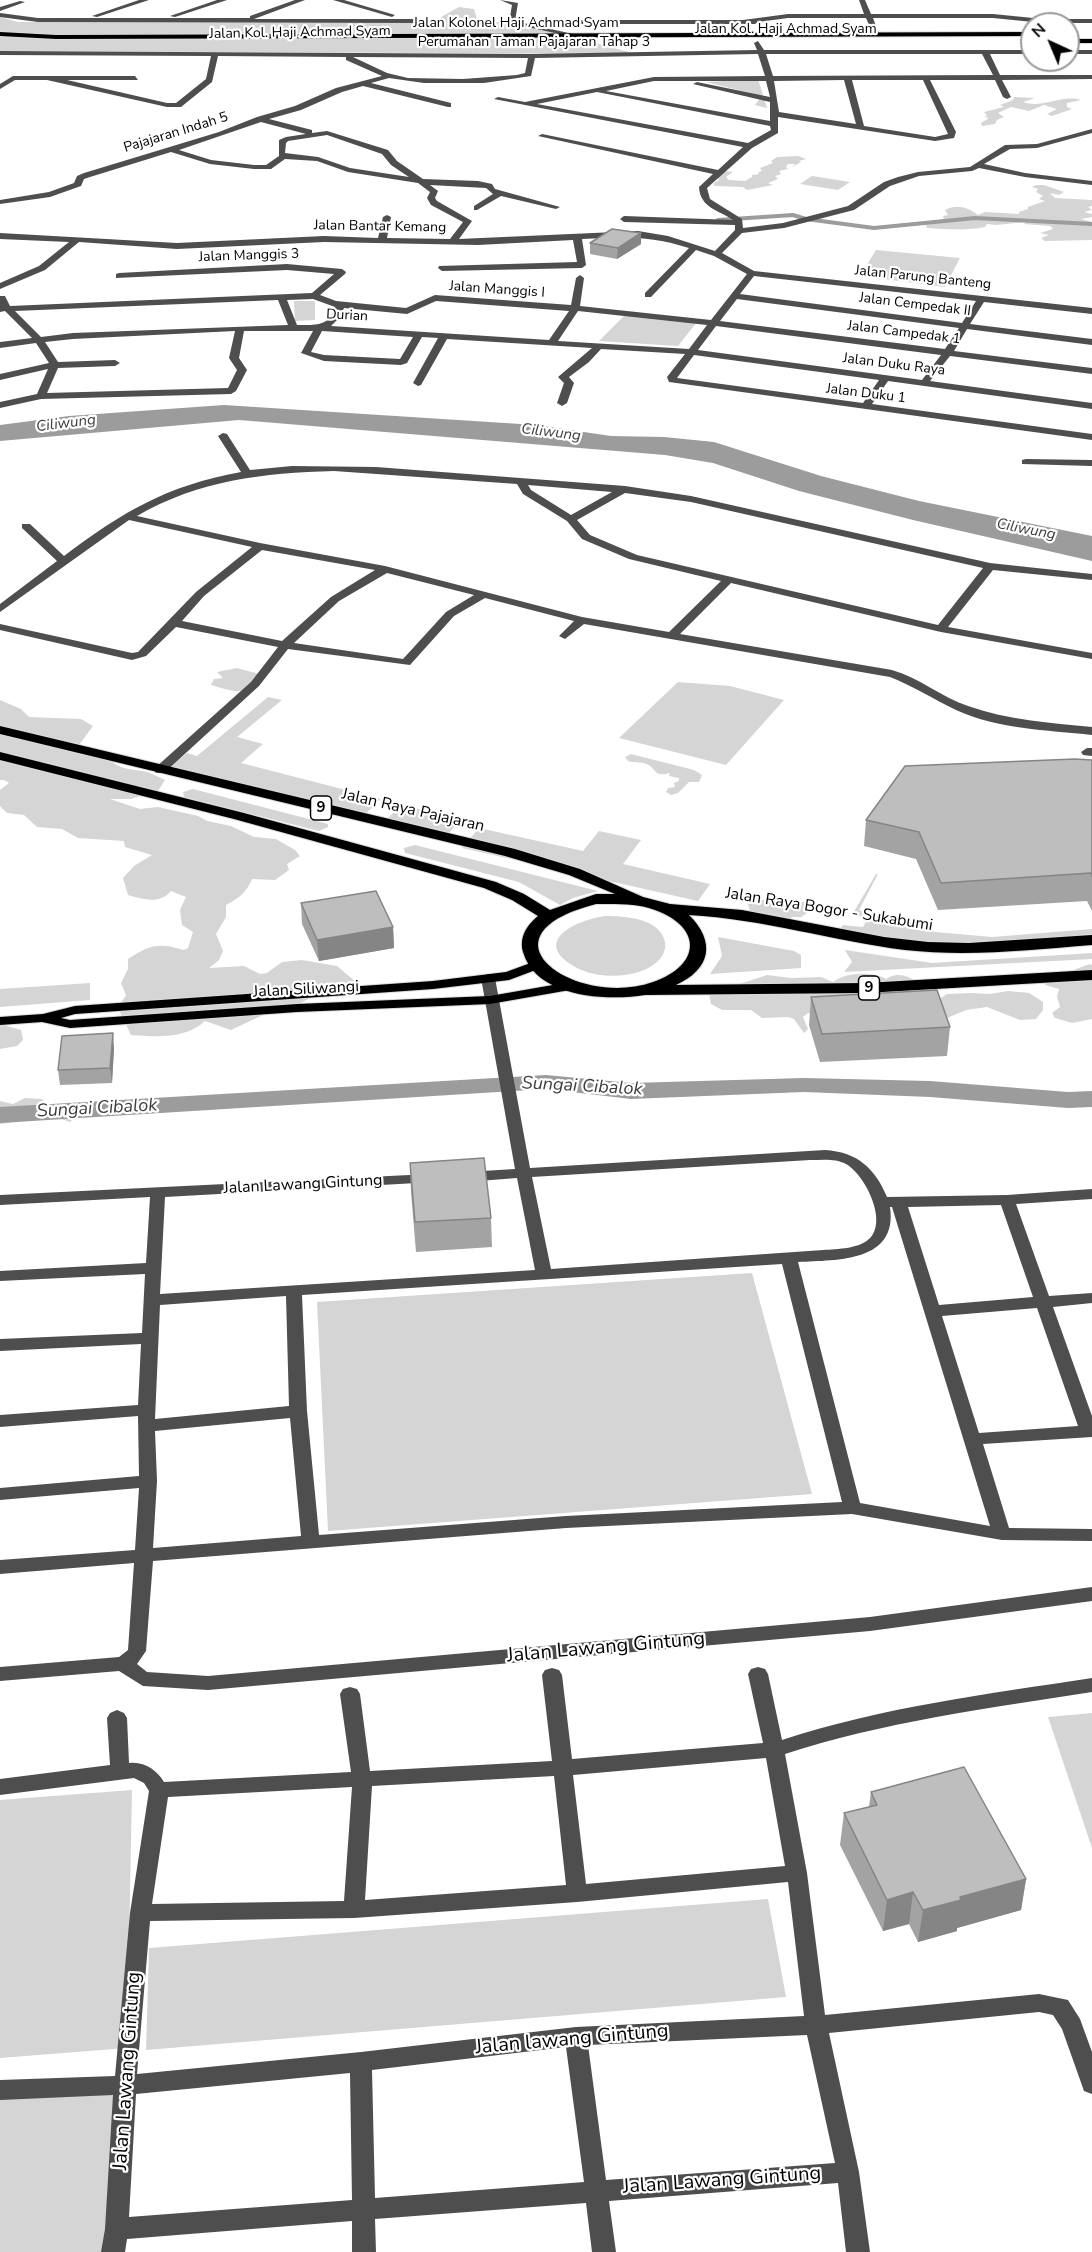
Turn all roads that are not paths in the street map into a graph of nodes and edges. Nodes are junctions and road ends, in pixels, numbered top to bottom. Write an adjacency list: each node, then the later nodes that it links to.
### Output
1 (146, 0): 13 (street)
2 (224, 0): 14 (street)
3 (302, 0): 8 (street)
4 (336, 0): 10 (street)
5 (503, 0): 23 (street)
6 (862, 0): 12 (street)
7 (22, 2): 9 (street)
8 (280, 7): 15 (street); 16 (street)
9 (0, 9)
10 (366, 9): 17 (street); 17 (street)
11 (0, 15): 13 (street)
12 (868, 16): 18 (street); 19 (street); 21 (street)
13 (81, 20): 14 (street)
14 (159, 20): 15 (street)
15 (240, 21): 16 (street)
16 (282, 21): 17 (street)
17 (360, 21)
18 (1092, 21)
19 (545, 22)
20 (0, 34): 24 (main road, Jalan Kolonel Haji Achmad Syam)
21 (876, 34): 22 (main road, Jalan Kolonel Haji Achmad Syam); 23 (main road, Jalan Kolonel Haji Achmad Syam)
22 (1020, 34)
23 (578, 36): 24 (main road, Jalan Kolonel Haji Achmad Syam)
24 (175, 37): 29 (main road)
25 (758, 42): 26 (main road, Jalan Kol. Haji Achmad Syam); 28 (main road, Jalan Kol. Haji Achmad Syam); 31 (street)
26 (1020, 42)
27 (0, 43): 29 (main road, Jalan Kol. Haji Achmad Syam)
28 (277, 45)
29 (164, 46): 30 (main road, Jalan Kol. Haji Achmad Syam)
30 (266, 46)
31 (761, 52): 32 (street, Perumahan Taman Pajajaran Tahap 3); 37 (street, Perumahan Taman Pajajaran Tahap 3); 41 (street)
32 (985, 52): 33 (street, Perumahan Taman Pajajaran Tahap 3); 44 (street)
33 (1020, 52)
34 (0, 53): 38 (street, Perumahan Taman Pajajaran Tahap 3)
35 (215, 55): 36 (street, Perumahan Taman Pajajaran Tahap 3); 38 (street, Perumahan Taman Pajajaran Tahap 3); 54 (street)
36 (343, 55): 37 (street, Perumahan Taman Pajajaran Tahap 3); 39 (street)
37 (532, 56): 39 (street)
38 (140, 66): 48 (street); 54 (street)
39 (389, 76): 50 (street, Pajajaran Indah 5)
40 (0, 77): 47 (street)
41 (769, 77): 42 (street); 49 (street); 57 (street)
42 (847, 77): 43 (street); 64 (street)
43 (925, 77): 44 (street); 64 (street)
44 (998, 77): 45 (street); 55 (street)
45 (1059, 77): 46 (street); 51 (street)
46 (1092, 77)
47 (13, 78): 48 (street); 52 (street)
48 (47, 78): 54 (street)
49 (667, 78): 53 (street); 57 (street)
50 (361, 83): 59 (street); 62 (street, Pajajaran Indah 5)
51 (1063, 85)
52 (0, 87)
53 (595, 90): 58 (street); 60 (street); 63 (street)
54 (120, 93)
55 (1007, 97)
56 (498, 99): 58 (street)
57 (773, 100): 61 (street)
58 (526, 104): 60 (street)
59 (448, 105)
60 (553, 109): 69 (street)
61 (775, 114): 63 (street); 64 (street)
62 (260, 119): 66 (street); 71 (street, Pajajaran Indah 5)
63 (772, 124): 69 (street)
64 (861, 128)
65 (1092, 131): 70 (street)
66 (321, 134): 72 (street); 75 (street)
67 (542, 136): 74 (street)
68 (998, 139): 70 (street)
69 (749, 146): 74 (street)
70 (1020, 146): 73 (street)
71 (172, 150): 72 (street); 78 (street, Pajajaran Indah 5)
72 (283, 157): 75 (street)
73 (978, 165): 76 (street); 83 (street)
74 (717, 172): 83 (street)
75 (424, 182): 77 (street); 88 (street)
76 (1092, 183)
77 (500, 193): 79 (street); 80 (street)
78 (0, 202)
79 (556, 207)
80 (477, 208)
81 (387, 217): 86 (street)
82 (624, 219): 83 (street)
83 (738, 223): 90 (street)
84 (0, 236): 87 (street, Jalan Bantar Kemang)
85 (577, 237): 88 (street, Jalan Bantar Kemang); 89 (street, Jalan Bantar Kemang); 91 (street)
86 (382, 239): 87 (street, Jalan Bantar Kemang); 88 (street, Jalan Bantar Kemang)
87 (76, 240): 95 (street)
88 (452, 242)
89 (695, 247): 90 (street, Jalan Bantar Kemang); 98 (street)
90 (717, 254): 92 (street, Jalan Bantar Kemang)
91 (442, 268)
92 (752, 273): 101 (street); 103 (street, Jalan Parung Banteng)
93 (119, 276): 100 (street, Jalan Manggis 3)
94 (0, 277): 95 (street)
95 (16, 278): 97 (street)
96 (580, 278): 106 (street)
97 (0, 286)
98 (648, 295)
99 (281, 296): 100 (street, Jalan Manggis I); 105 (street, Jalan Manggis I); 110 (street)
100 (314, 296): 104 (street, Jalan Manggis I)
101 (735, 296): 108 (street); 109 (street, Jalan Cempedak II)
102 (2, 298): 105 (street)
103 (982, 298): 107 (street, Jalan Parung Banteng); 109 (street)
104 (340, 304): 106 (street, Jalan Manggis I); 111 (street)
105 (4, 309): 115 (street)
106 (575, 309): 108 (street, Jalan Manggis I); 117 (street)
107 (1092, 311)
108 (712, 322): 120 (street); 121 (street, Jalan Campedak 1)
109 (966, 325): 116 (street, Jalan Cempedak II); 121 (street)
110 (293, 327): 111 (street, Durian); 112 (street, Durian)
111 (320, 327): 113 (street, Durian); 113 (street)
112 (240, 328): 115 (street, Durian); 129 (street)
113 (420, 333): 114 (street, Durian)
114 (445, 335): 117 (street, Durian); 128 (street)
115 (38, 339): 118 (street, Durian); 123 (street)
116 (1092, 342)
117 (552, 343): 119 (street, Durian)
118 (0, 345)
119 (599, 346): 120 (street, Durian); 130 (street)
120 (692, 352): 126 (street, Jalan Duku Raya); 133 (street, Jalan Duku 1)
121 (948, 352): 124 (street, Jalan Campedak 1); 127 (street)
122 (115, 363): 123 (street)
123 (55, 365): 125 (street); 129 (street)
124 (1092, 370)
125 (0, 377)
126 (886, 377): 127 (street, Jalan Duku Raya); 133 (street)
127 (925, 382): 132 (street, Jalan Duku Raya)
128 (417, 383)
129 (41, 396): 131 (street)
130 (562, 403)
131 (0, 405)
132 (1092, 406)
133 (865, 407): 135 (street, Jalan Duku 1)
134 (223, 436): 138 (street)
135 (1092, 437)
136 (1026, 462): 137 (street)
137 (1092, 462)
138 (248, 475): 139 (street); 141 (street)
139 (521, 481): 140 (street); 142 (street)
140 (625, 489): 142 (street); 146 (street)
141 (128, 517): 144 (street); 145 (street)
142 (571, 519): 149 (street)
143 (26, 526): 145 (street)
144 (260, 546): 147 (street); 153 (street)
145 (64, 562): 151 (street)
146 (990, 566): 148 (street); 155 (street)
147 (385, 569): 150 (street); 158 (street)
148 (1092, 577)
149 (729, 579): 155 (street); 156 (street)
150 (482, 595): 152 (street); 158 (street)
151 (0, 609)
152 (582, 620): 156 (street); 157 (street)
153 (174, 623): 154 (street); 158 (street)
154 (0, 627)
155 (941, 628): 159 (street)
156 (674, 634): 161 (street)
157 (565, 636)
158 (285, 645): 163 (street)
159 (1092, 656)
160 (0, 730): 163 (highway, Jalan Raya Pajajaran / 9)
161 (1092, 731)
162 (0, 756): 165 (highway, 9)
163 (160, 770): 164 (highway, Jalan Raya Pajajaran / 9)
164 (370, 819): 165 (highway); 166 (highway, Jalan Raya Pajajaran / 9)
165 (342, 844): 168 (highway, 9)
166 (637, 899): 167 (highway, 9); 168 (highway, 9)
167 (667, 909): 169 (highway, Jalan Raya Bogor - Sukabumi / 9); 174 (highway, 9)
168 (549, 916): 170 (highway, 9)
169 (1092, 940)
170 (536, 964): 172 (main road, Jalan Siliwangi); 173 (highway, 9)
171 (1092, 975): 174 (highway, 9)
172 (488, 978): 175 (street); 176 (main road, Jalan Siliwangi)
173 (570, 986): 174 (highway, 9); 175 (main road, Jalan Siliwangi)
174 (647, 990)
175 (490, 1000): 176 (main road, Jalan Siliwangi); 178 (street)
176 (44, 1018): 177 (main road, Jalan Siliwangi)
177 (0, 1021)
178 (524, 1175): 179 (street, Jalan Lawang Gintung); 183 (street, Jalan Lawang Gintung); 186 (street)
179 (158, 1192): 181 (street, Jalan Lawang Gintung); 185 (street)
180 (1092, 1195): 182 (street)
181 (0, 1200)
182 (1007, 1200): 183 (street); 191 (street)
183 (889, 1202): 184 (street, Jalan Lawang Gintung); 192 (street, Jalan Lawang Gintung)
184 (789, 1258): 186 (street, Jalan Lawang Gintung); 202 (street)
185 (152, 1268): 187 (street); 190 (street)
186 (544, 1274): 188 (street, Jalan Lawang Gintung)
187 (0, 1276)
188 (294, 1293): 190 (street, Jalan Lawang Gintung); 195 (street)
189 (1092, 1298): 191 (street)
190 (152, 1300): 193 (street)
191 (1043, 1302): 192 (street); 198 (street)
192 (932, 1311): 199 (street, Jalan Lawang Gintung)
193 (150, 1338): 194 (street); 196 (street)
194 (0, 1345)
195 (298, 1412): 196 (street); 205 (street)
196 (146, 1418): 197 (street); 200 (street)
197 (0, 1421)
198 (1090, 1431): 199 (street)
199 (972, 1439): 203 (street, Jalan Lawang Gintung)
200 (148, 1481): 201 (street); 206 (street)
201 (0, 1494)
202 (852, 1508): 203 (street); 205 (street)
203 (1002, 1533): 204 (street)
204 (1092, 1535)
205 (311, 1542): 206 (street)
206 (144, 1556): 207 (street); 209 (street)
207 (0, 1568)
208 (1092, 1594): 209 (street, Jalan Lawang Gintung)
209 (123, 1664): 210 (street)
210 (0, 1674)
211 (758, 1674): 216 (street)
212 (552, 1675): 217 (street, Jalan Lawang Gintung)
213 (1092, 1685): 216 (street)
214 (350, 1694): 219 (street)
215 (117, 1718): 218 (street)
216 (774, 1750): 217 (street); 222 (street)
217 (562, 1768): 219 (street); 223 (street, Jalan Lawang Gintung)
218 (120, 1772): 220 (street); 221 (street)
219 (362, 1781): 221 (street); 224 (street)
220 (0, 1787)
221 (159, 1791): 225 (street, Jalan Lawang Gintung)
222 (797, 1873): 223 (street); 226 (street)
223 (577, 1893): 224 (street)
224 (354, 1909): 225 (street)
225 (140, 1913): 230 (street, Jalan Lawang Gintung)
226 (816, 2025): 227 (street, Jalan lawang Gintung); 229 (street, Jalan lawang Gintung); 232 (street)
227 (576, 2036): 228 (street, Jalan lawang Gintung); 233 (street, Jalan Lawang Gintung)
228 (361, 2062): 230 (street, Jalan lawang Gintung); 234 (street)
229 (1092, 2084)
230 (125, 2085): 231 (street, Jalan lawang Gintung); 235 (street, Jalan Lawang Gintung)
231 (0, 2090)
232 (849, 2172): 233 (street, Jalan Lawang Gintung); 239 (street)
233 (596, 2191): 234 (street, Jalan Lawang Gintung); 238 (street, Jalan Lawang Gintung)
234 (363, 2210): 235 (street, Jalan Lawang Gintung); 237 (street)
235 (117, 2229): 236 (street, Jalan Lawang Gintung)
236 (113, 2252)
237 (364, 2252)
238 (604, 2252)
239 (858, 2252)

